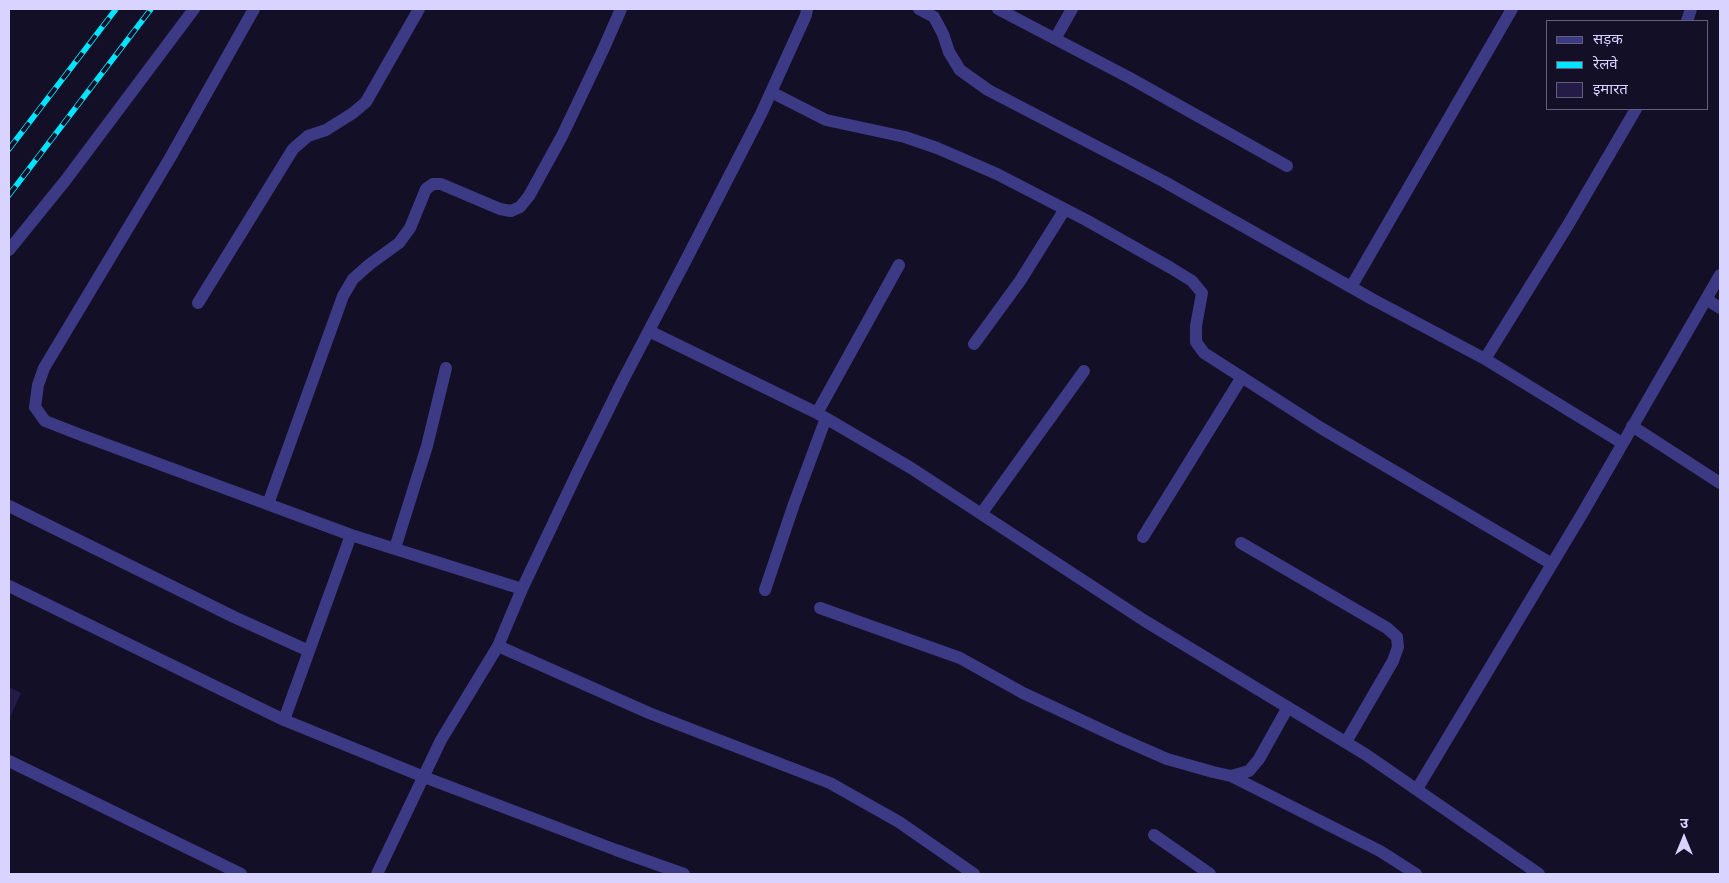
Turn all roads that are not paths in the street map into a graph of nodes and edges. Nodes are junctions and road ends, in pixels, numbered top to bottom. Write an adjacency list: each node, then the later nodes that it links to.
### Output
1 (194, 9): 16 (street)
2 (254, 9): 33 (street)
3 (419, 9): 21 (street)
4 (621, 9): 33 (street)
5 (807, 9): 12 (street)
6 (919, 9): 10 (street)
7 (998, 9): 11 (street)
8 (1072, 9): 11 (street)
9 (1512, 9): 19 (street)
10 (938, 13): 19 (street)
11 (1055, 39): 14 (street)
12 (771, 92): 15 (street); 23 (street)
13 (1635, 110): 25 (street)
14 (1287, 166)
15 (1065, 209): 24 (street); 28 (street)
16 (9, 250)
17 (899, 264): 29 (street)
18 (1720, 275): 20 (street)
19 (1351, 287): 25 (street)
20 (1706, 299): 22 (street); 30 (street)
21 (198, 303)
22 (1720, 308)
23 (649, 331): 29 (street); 42 (street)
24 (974, 344)
25 (1485, 359): 31 (street)
26 (446, 368): 39 (street)
27 (1084, 371): 35 (street)
28 (1242, 377): 37 (street); 40 (street)
29 (822, 415): 35 (street); 43 (street)
30 (1632, 426): 31 (street); 32 (street)
31 (1622, 443): 40 (street)
32 (1720, 483)
33 (268, 504): 36 (street)
34 (9, 506): 46 (street)
35 (981, 514): 47 (street)
36 (351, 535): 39 (street); 46 (street)
37 (1143, 537)
38 (1241, 543): 49 (street)
39 (395, 548): 42 (street)
40 (1552, 564): 53 (street)
41 (9, 586): 48 (street)
42 (522, 588): 45 (street)
43 (765, 590)
44 (820, 608): 51 (street)
45 (498, 646): 52 (street); 58 (street)
46 (309, 651): 48 (street)
47 (1288, 707): 49 (street); 51 (street)
48 (284, 720): 52 (street)
49 (1346, 742): 53 (street)
50 (9, 761): 55 (street)
51 (1231, 776): 60 (street)
52 (424, 777): 56 (street); 57 (street)
53 (1417, 789): 61 (street)
54 (1154, 835): 59 (street)
55 (241, 874)
56 (377, 874)
57 (684, 874)
58 (974, 874)
59 (1210, 874)
60 (1416, 874)
61 (1539, 874)

